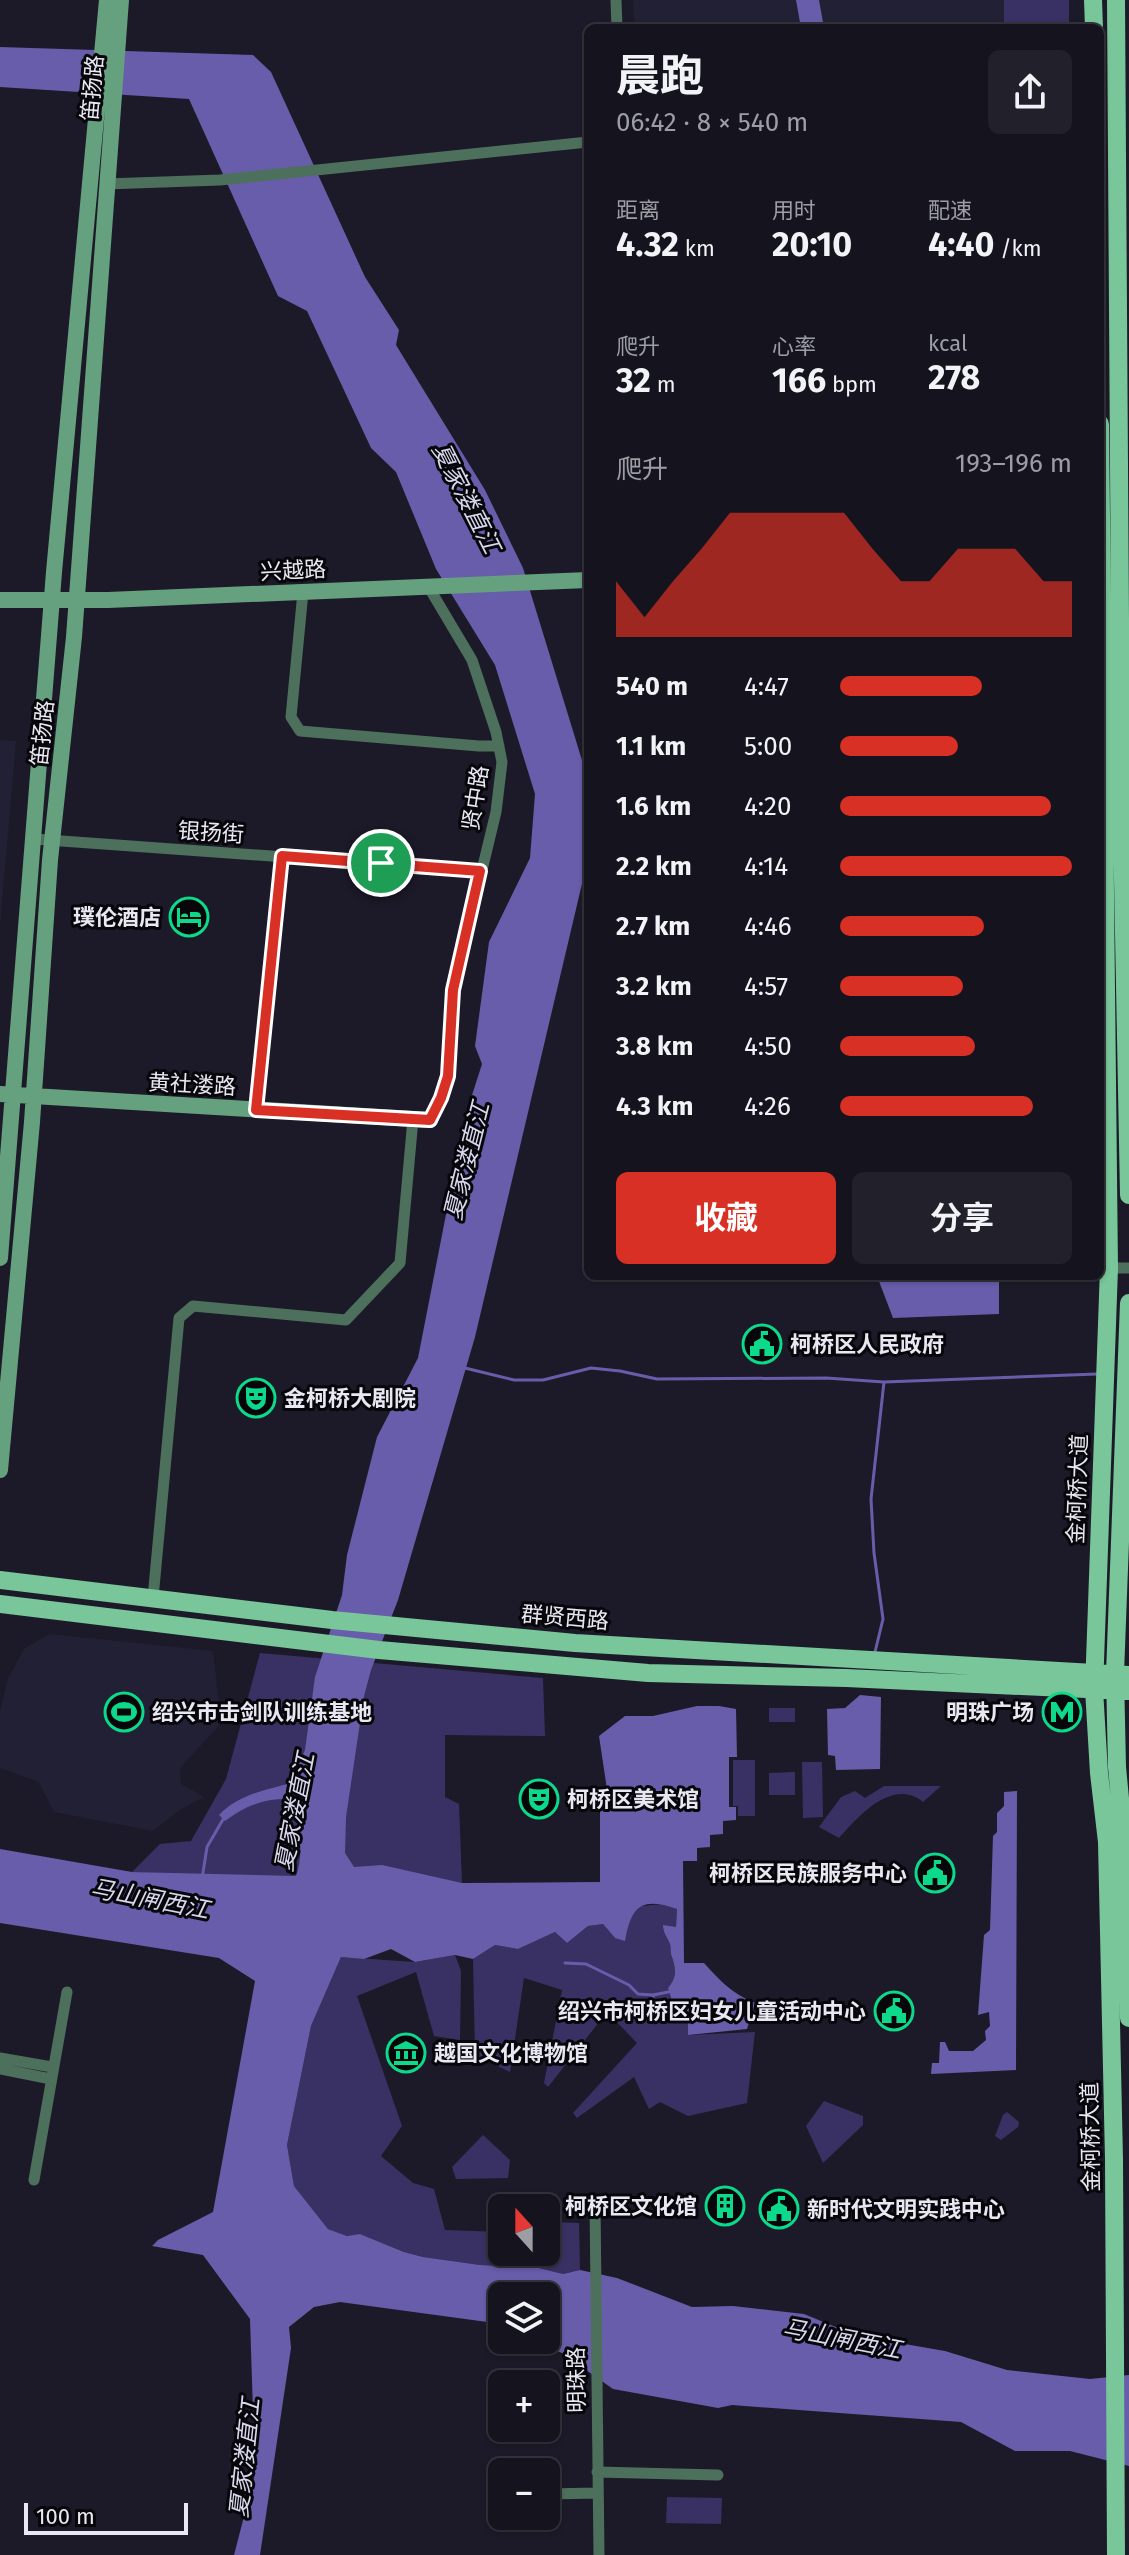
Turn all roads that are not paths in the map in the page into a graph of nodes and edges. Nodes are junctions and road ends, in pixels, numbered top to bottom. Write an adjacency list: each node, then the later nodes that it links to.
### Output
1 (107, 0): 8 (street, 笛扬路)
2 (121, 0): 8 (street, 笛扬路)
3 (616, 0): 6 (street)
4 (1093, 0): 7 (main road)
5 (1116, 0): 13 (main road, 金柯桥大道)
6 (617, 24)
7 (1094, 24)
8 (112, 29): 9 (street, 笛扬路)
9 (105, 98): 11 (street, 笛扬路); 19 (street, 笛扬路)
10 (584, 142): 11 (street)
11 (106, 184): 18 (street, 笛扬路)
12 (1104, 467): 13 (main road, 金柯桥大道)
13 (1113, 565): 21 (main road, 金柯桥大道)
14 (584, 580): 15 (street, 兴越路)
15 (433, 586): 16 (street, 兴越路); 20 (street, 贤中路)
16 (303, 592): 18 (street, 兴越路); 20 (street)
17 (0, 600): 19 (street, 兴越路)
18 (77, 600): 19 (street, 兴越路); 23 (street, 笛扬路)
19 (51, 601): 22 (street, 笛扬路)
20 (499, 746): 25 (street, 贤中路)
21 (1112, 817): 30 (main road, 金柯桥大道); 32 (main road, 金柯桥大道)
22 (34, 839): 23 (street, 银扬街); 26 (street, 笛扬路)
23 (52, 841): 24 (street, 银扬街); 27 (street, 笛扬路)
24 (282, 856): 25 (street, 银扬街); 28 (street)
25 (480, 871): 29 (street, 贤中路)
26 (6, 1095): 27 (street, 黄社溇路); 31 (street, 笛扬路)
27 (34, 1097): 28 (street, 黄社溇路); 35 (street, 笛扬路)
28 (256, 1110): 29 (street, 黄社溇路)
29 (421, 1120): 37 (street, 贤中路)
30 (1129, 1195)
31 (0, 1258)
32 (1109, 1268): 33 (street); 39 (main road, 金柯桥大道)
33 (1129, 1268)
34 (1129, 1303): 40 (main road, 金柯桥大道)
35 (0, 1470)
36 (0, 1580): 37 (main road, 群贤西路)
37 (153, 1598): 39 (main road, 群贤西路)
38 (0, 1604): 39 (main road, 群贤西路)
39 (1094, 1681): 40 (main road, 群贤西路); 46 (main road, 金柯桥大道)
40 (1122, 1683): 42 (main road, 金柯桥大道)
41 (67, 1992): 45 (street)
42 (1129, 2018)
43 (0, 2058): 45 (street)
44 (0, 2069): 45 (street)
45 (52, 2073): 47 (street)
46 (1122, 2159): 54 (main road, 金柯桥大道)
47 (34, 2180)
48 (595, 2204): 49 (street, 明珠路)
49 (597, 2472): 50 (street); 51 (street, 明珠路)
50 (718, 2475)
51 (598, 2493): 52 (street); 53 (street, 明珠路)
52 (560, 2494)
53 (599, 2555)
54 (1116, 2555)

